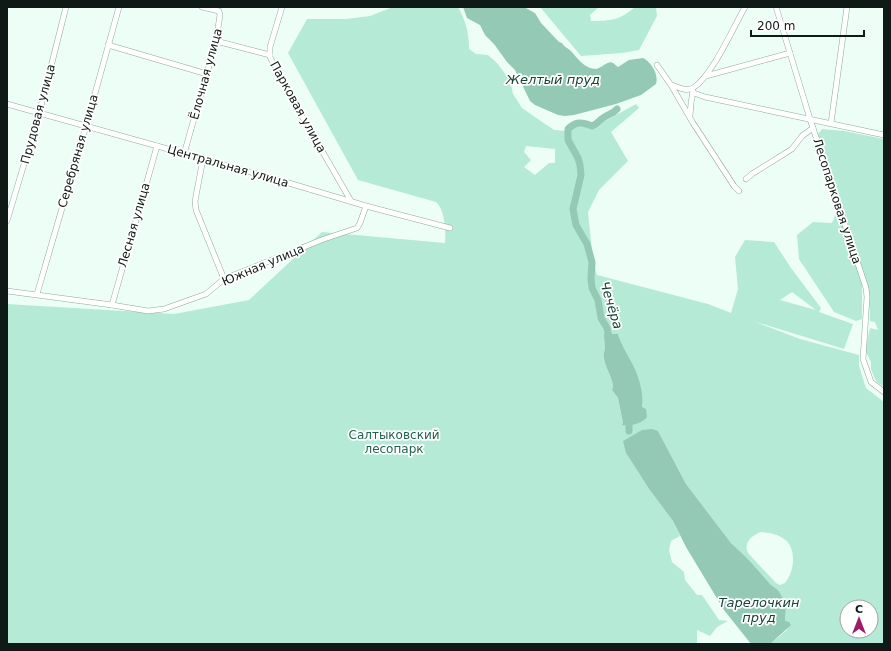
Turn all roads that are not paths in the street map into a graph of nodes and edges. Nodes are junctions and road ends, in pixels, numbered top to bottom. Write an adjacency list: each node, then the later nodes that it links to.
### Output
1 (66, 7): 18 (street, Прудовая улица)
2 (119, 7): 9 (street, Серебряная улица)
3 (202, 7): 8 (street, Ёлочная улица)
4 (282, 7): 11 (street, Парковая улица)
5 (745, 7): 14 (street)
6 (776, 7): 10 (street, Лесопарковая улица)
7 (847, 7): 21 (street)
8 (216, 41): 11 (street); 13 (street, Ёлочная улица)
9 (108, 45): 13 (street); 22 (street, Серебряная улица)
10 (790, 53): 14 (street); 20 (street, Лесопарковая улица)
11 (270, 55): 30 (street, Парковая улица)
12 (657, 65): 15 (street)
13 (207, 74): 26 (street, Ёлочная улица)
14 (706, 76): 16 (street)
15 (671, 85): 16 (street); 19 (street)
16 (693, 90): 19 (street); 20 (street)
17 (7, 104): 18 (street, Центральная улица)
18 (39, 114): 22 (street, Центральная улица); 32 (street, Прудовая улица)
19 (690, 117): 29 (street)
20 (810, 119): 21 (street); 23 (street, Лесопарковая улица)
21 (831, 123): 24 (street)
22 (86, 126): 25 (street, Центральная улица); 36 (street, Серебряная улица)
23 (813, 128): 28 (street); 38 (street, Лесопарковая улица)
24 (884, 135)
25 (157, 146): 26 (street, Центральная улица); 37 (street, Лесная улица)
26 (184, 154): 27 (street, Центральная улица)
27 (203, 159): 30 (street, Центральная улица); 34 (street)
28 (746, 180)
29 (739, 191)
30 (351, 201): 31 (street, Центральная улица)
31 (366, 206): 33 (street, Центральная улица); 34 (street, Южная улица)
32 (7, 221)
33 (450, 228)
34 (224, 279): 37 (street, Южная улица)
35 (7, 291): 36 (street, Южная улица)
36 (36, 294): 37 (street, Южная улица)
37 (112, 304)
38 (884, 392)

